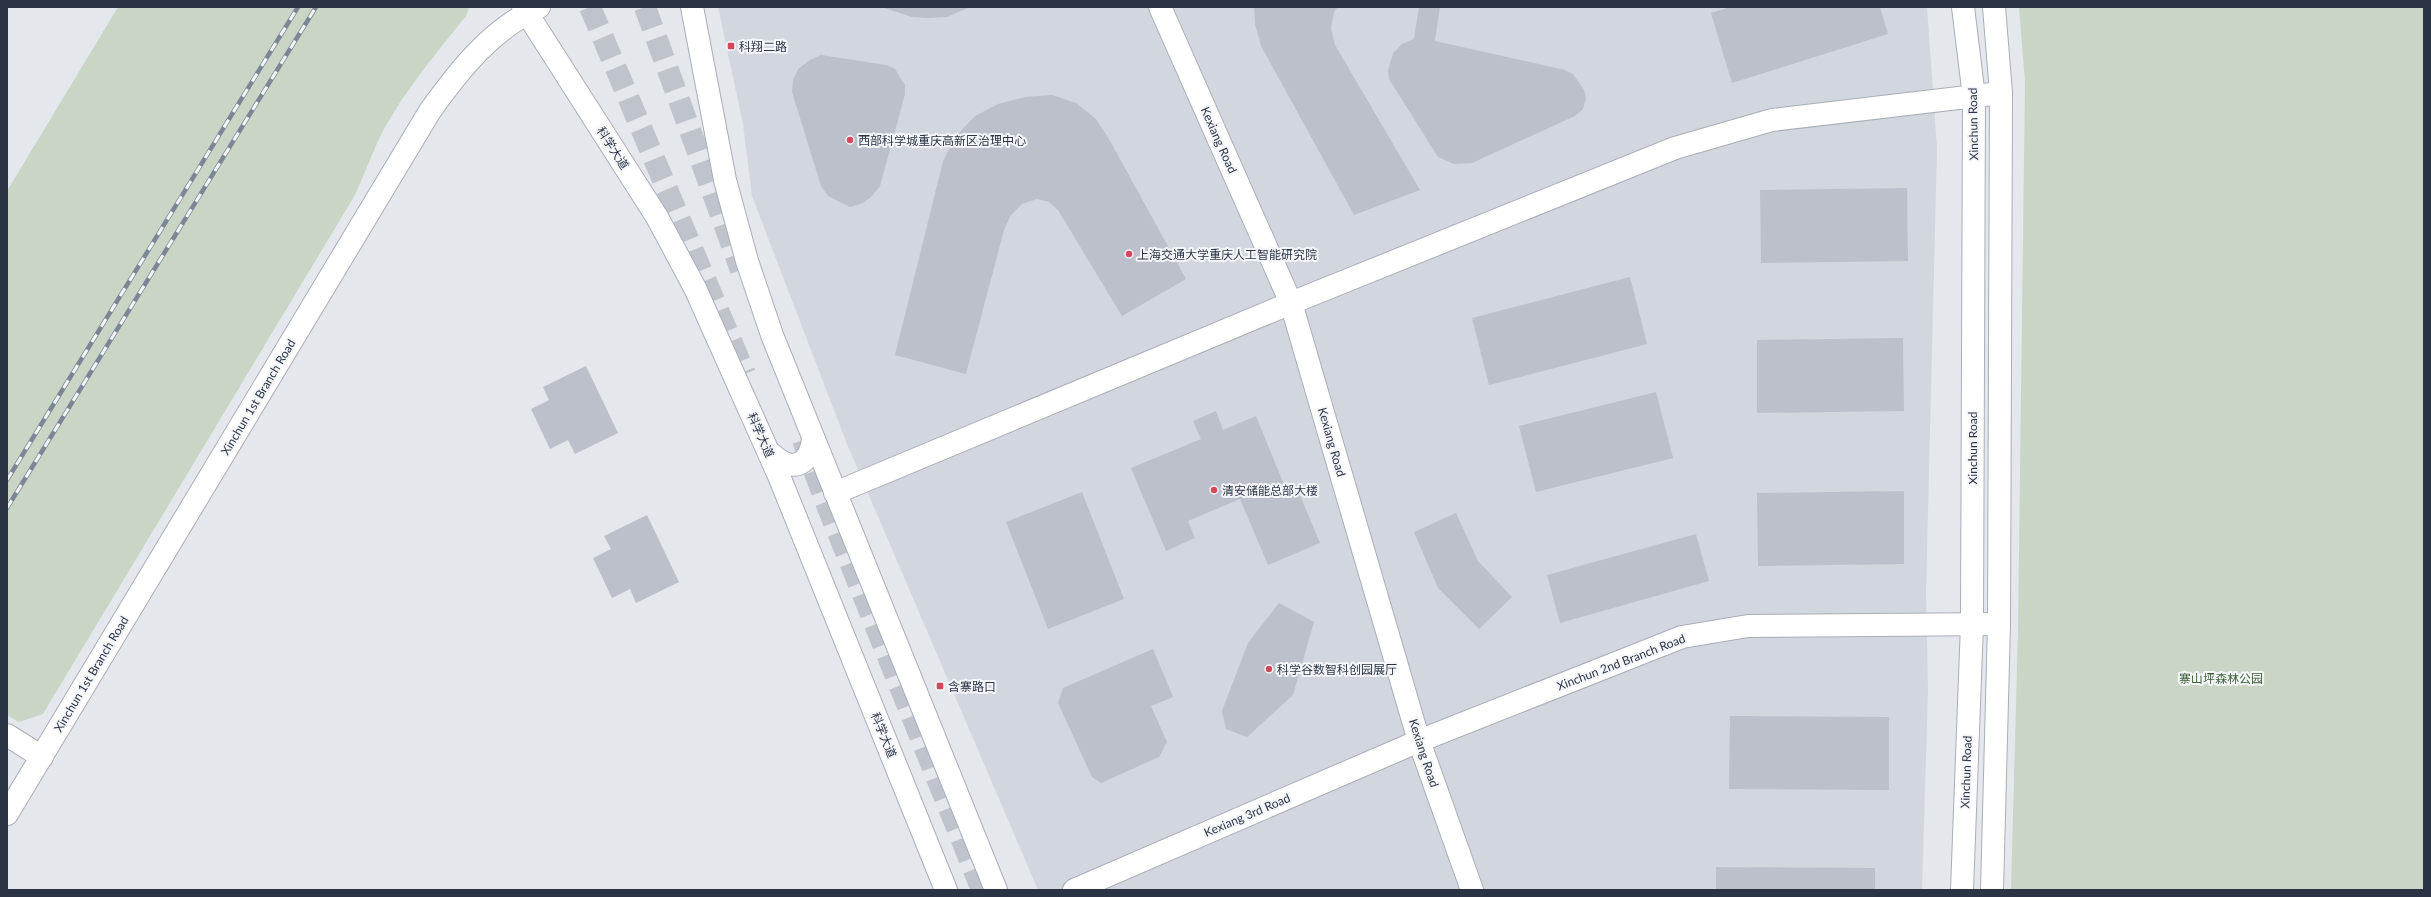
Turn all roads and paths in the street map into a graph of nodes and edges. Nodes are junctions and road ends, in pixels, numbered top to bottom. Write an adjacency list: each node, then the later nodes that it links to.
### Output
1 (692, 7): 9 (street)
2 (1160, 7): 8 (street, Kexiang Road)
3 (1963, 7): 7 (street, Xinchun Road)
4 (1994, 7): 6 (street)
5 (530, 9): 10 (street, 科学大道); 16 (street, Xinchun 1st Branch Road)
6 (2001, 93): 7 (street); 13 (street)
7 (1974, 97): 8 (street); 12 (street, Xinchun Road)
8 (1290, 303): 11 (street); 15 (street, Kexiang Road)
9 (813, 438): 10 (street); 11 (street)
10 (769, 452): 18 (street, 科学大道)
11 (835, 493): 19 (street)
12 (1972, 624): 13 (street, Xinchun 2nd Branch Road); 15 (street, Xinchun 2nd Branch Road); 22 (street, Xinchun Road)
13 (1999, 624): 23 (street)
14 (7, 735): 16 (street)
15 (1419, 741): 20 (street, Kexiang 3rd Road); 21 (street, Kexiang Road)
16 (42, 757): 17 (street, Xinchun 1st Branch Road)
17 (7, 814)
18 (946, 890)
19 (996, 890)
20 (1074, 890)
21 (1472, 890)
22 (1962, 890)
23 (1992, 890)

